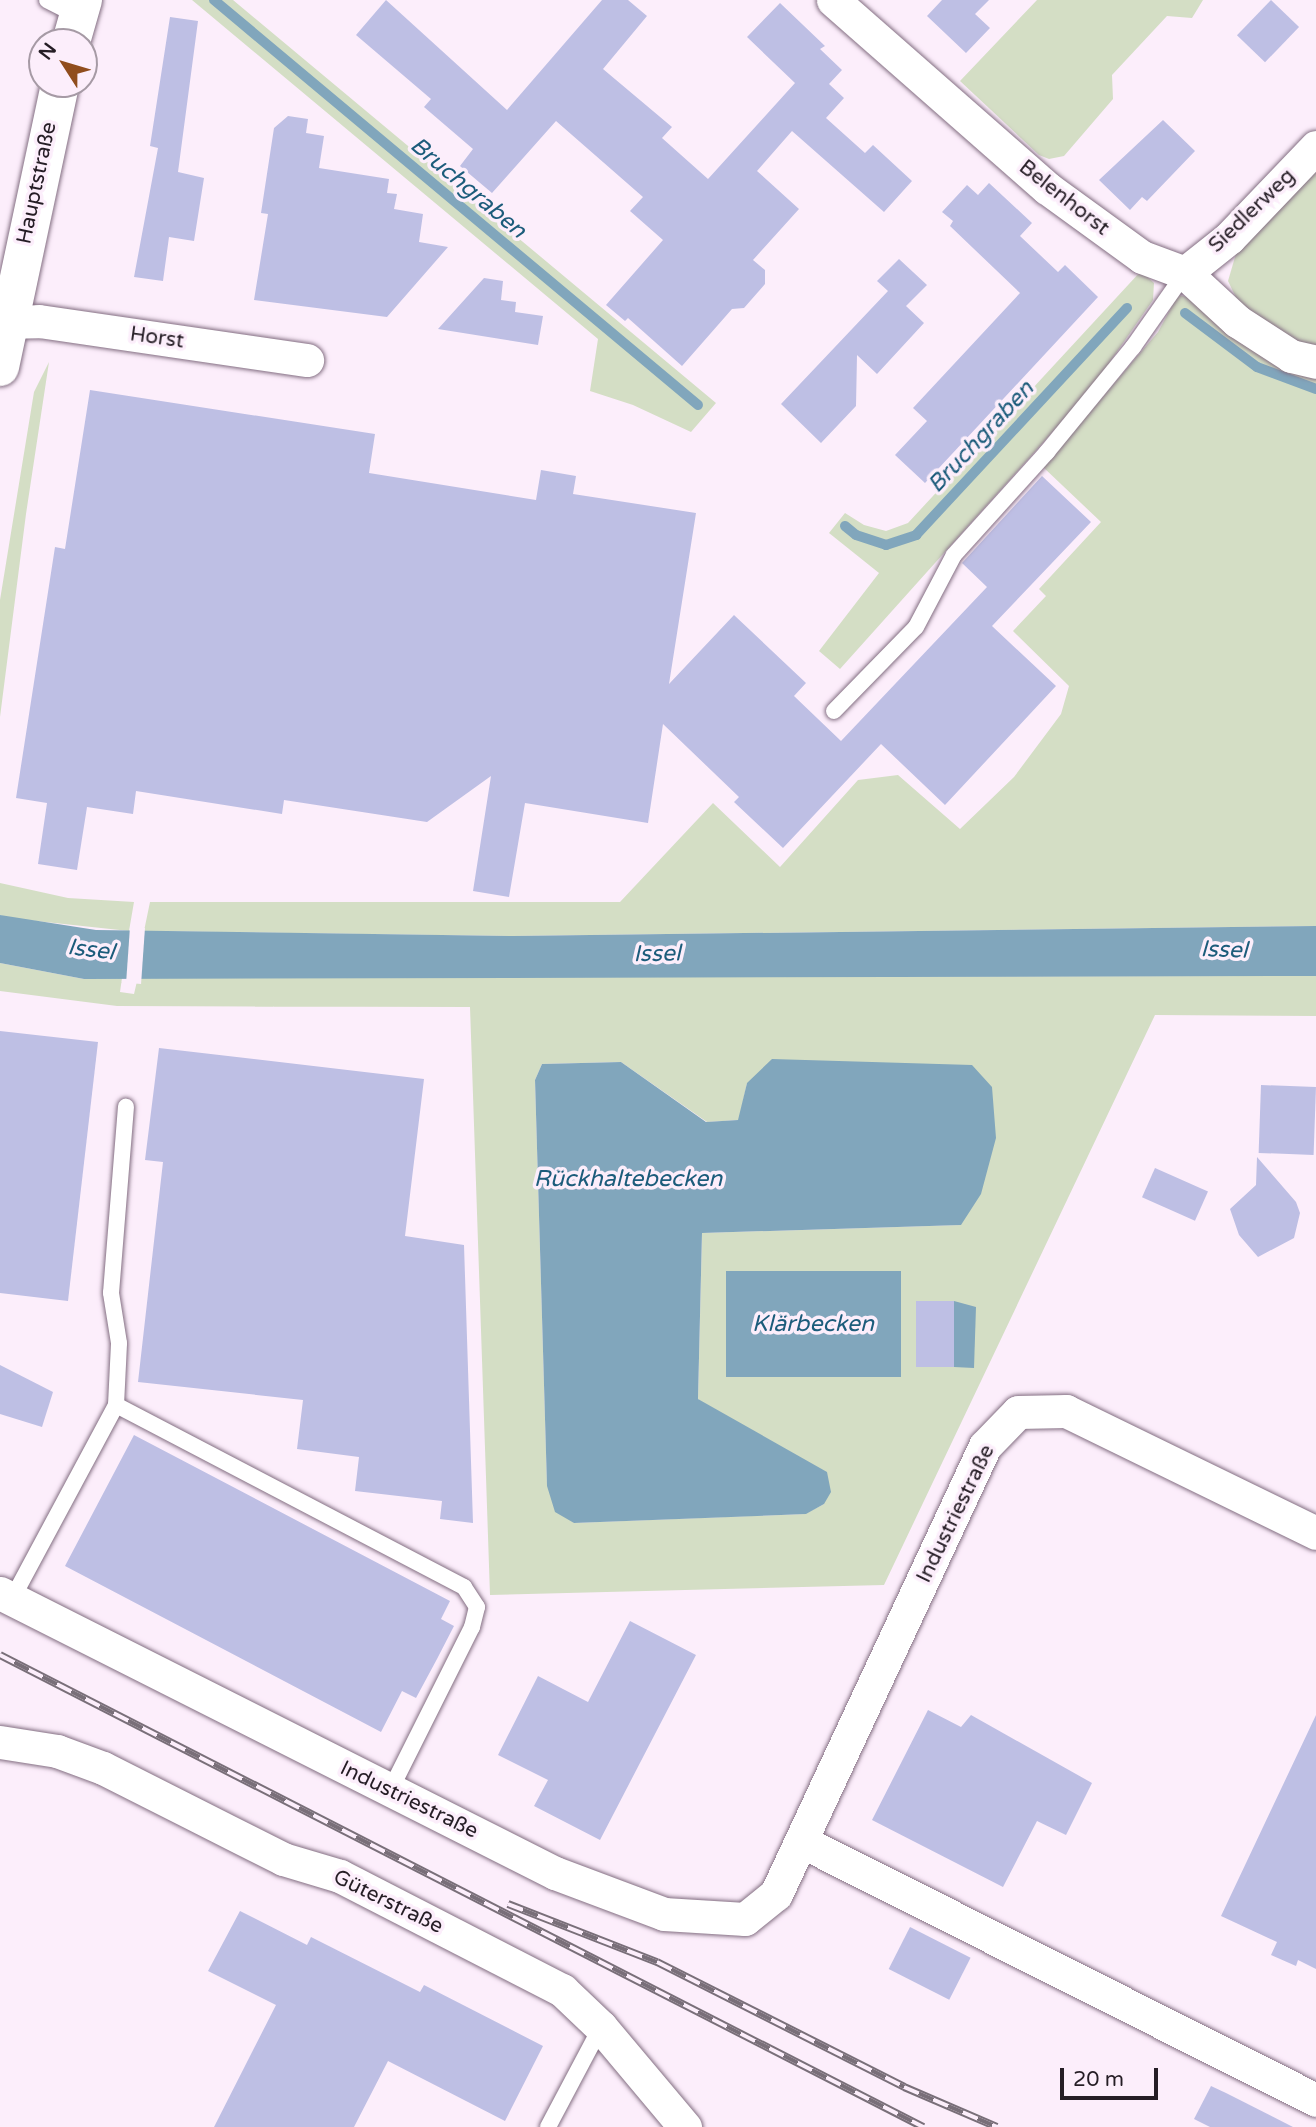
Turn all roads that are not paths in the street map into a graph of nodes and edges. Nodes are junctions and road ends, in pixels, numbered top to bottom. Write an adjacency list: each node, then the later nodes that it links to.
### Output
1 (833, 0): 4 (street, Belenhorst)
2 (57, 98): 5 (main road, Hauptstraße)
3 (1316, 147): 4 (street, Siedlerweg)
4 (1185, 273): 7 (street, Belenhorst); 9 (lane)
5 (4, 322): 6 (street, Horst); 8 (main road, Hauptstraße)
6 (307, 360)
7 (1316, 362)
8 (0, 367)
9 (834, 711)
10 (126, 1107): 11 (lane)
11 (116, 1405): 13 (lane); 15 (lane)
12 (1316, 1533): 16 (street, Industriestraße)
13 (5, 1597): 15 (street, Industriestraße)
14 (0, 1742): 17 (street, Güterstraße)
15 (390, 1791): 16 (street, Industriestraße)
16 (803, 1842): 18 (street)
17 (601, 2027): 19 (lane); 20 (street, Güterstraße)
18 (1316, 2100)
19 (548, 2127)
20 (685, 2127)

